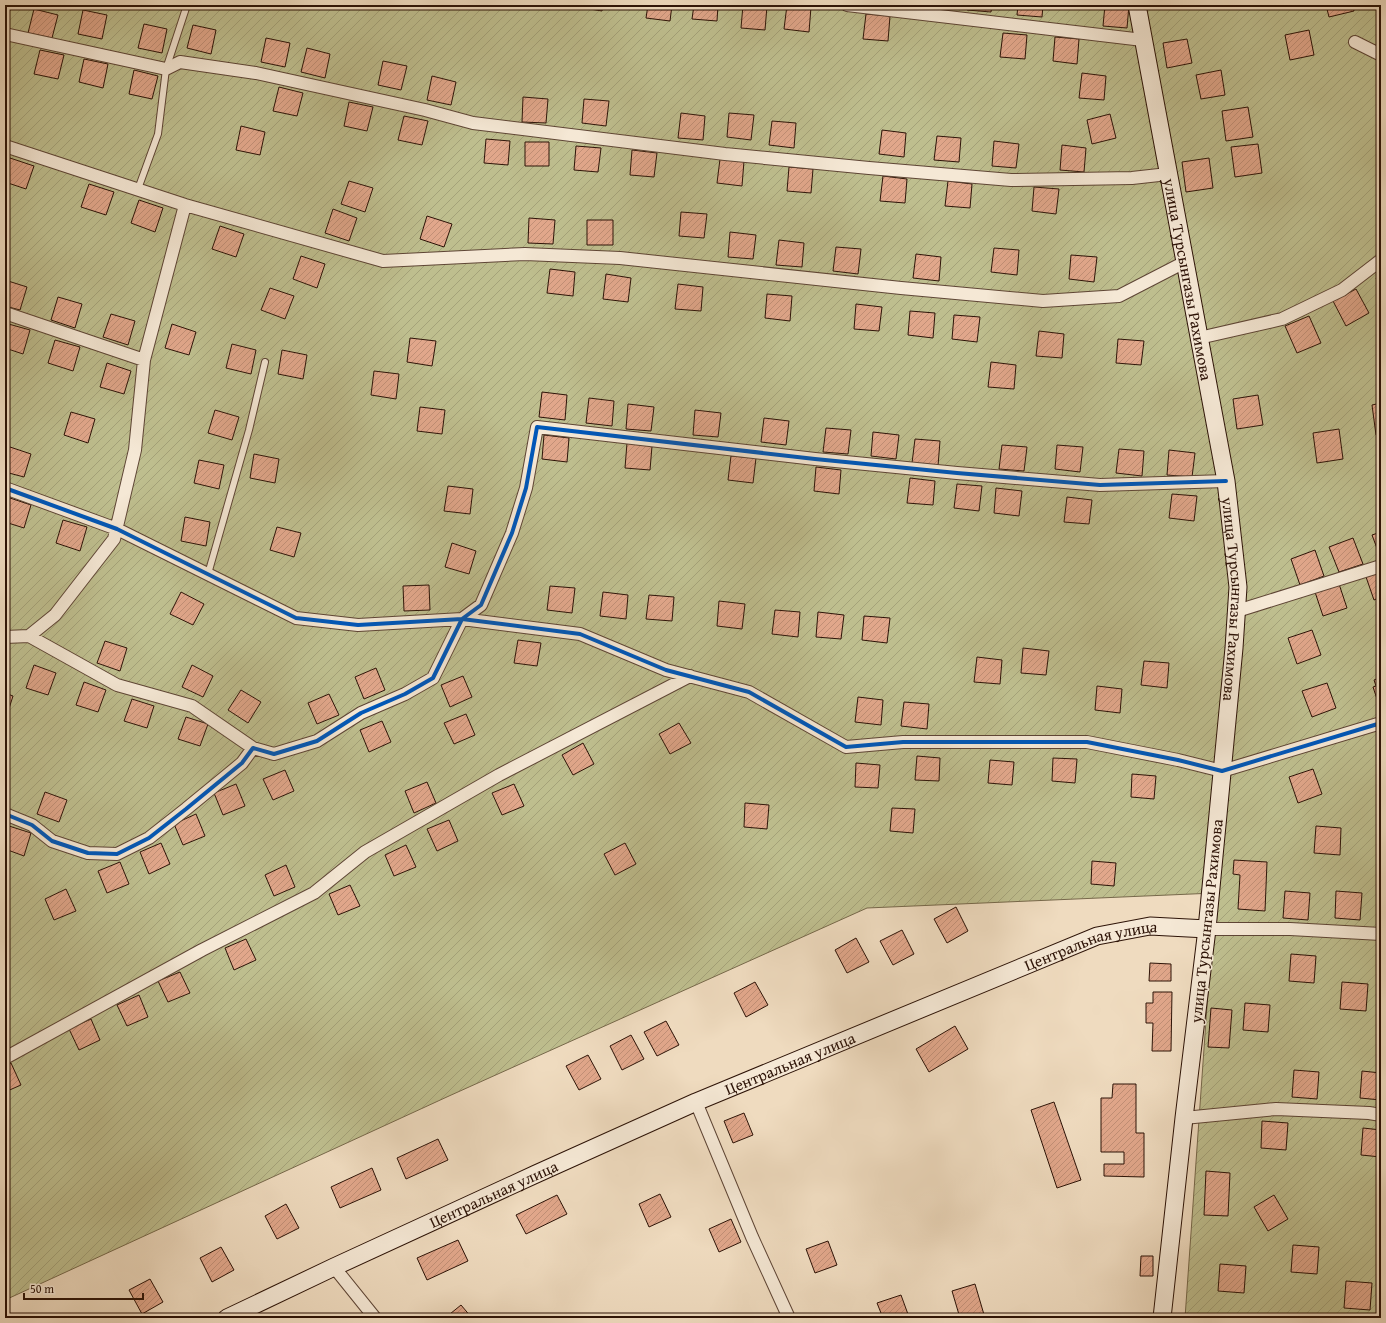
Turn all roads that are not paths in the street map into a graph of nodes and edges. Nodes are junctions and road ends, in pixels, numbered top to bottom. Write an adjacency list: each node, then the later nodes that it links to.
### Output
1 (187, 5): 8 (lane)
2 (847, 5): 5 (street)
3 (1137, 5): 5 (street, улица Турсынгазы Рахимова)
4 (5, 34): 8 (street)
5 (1143, 40): 10 (street, улица Турсынгазы Рахимова)
6 (1355, 42): 7 (street)
7 (1381, 55)
8 (166, 69): 10 (street); 11 (lane)
9 (5, 146): 11 (street)
10 (1168, 174): 14 (street, улица Турсынгазы Рахимова)
11 (138, 190): 12 (street)
12 (185, 205): 14 (street); 17 (street)
13 (1381, 260): 16 (street)
14 (1185, 262): 16 (street, улица Турсынгазы Рахимова)
15 (5, 313): 17 (street)
16 (1199, 338): 19 (street, улица Турсынгазы Рахимова)
17 (144, 360): 21 (street)
18 (265, 362): 23 (lane)
19 (1226, 481): 24 (street, улица Турсынгазы Рахимова); 25 (street)
20 (5, 488): 21 (street)
21 (117, 529): 23 (street); 26 (street)
22 (1381, 566): 24 (street)
23 (208, 574): 25 (street)
24 (1237, 611): 31 (street, улица Турсынгазы Рахимова)
25 (462, 619): 28 (street); 30 (street)
26 (29, 636): 27 (street); 30 (street)
27 (5, 637)
28 (690, 676): 31 (street); 35 (street)
29 (1381, 723): 31 (street)
30 (253, 748): 32 (street)
31 (1222, 771): 33 (street, улица Турсынгазы Рахимова)
32 (5, 814)
33 (1207, 929): 34 (street, Центральная улица); 36 (street, Центральная улица); 38 (street, улица Турсынгазы Рахимова)
34 (1381, 934)
35 (5, 1058)
36 (696, 1102): 39 (street, Центральная улица); 42 (street)
37 (1381, 1115): 38 (street)
38 (1184, 1118): 43 (street, улица Турсынгазы Рахимова)
39 (334, 1267): 40 (street, Центральная улица); 41 (street)
40 (227, 1318)
41 (376, 1318)
42 (789, 1318)
43 (1162, 1318)

